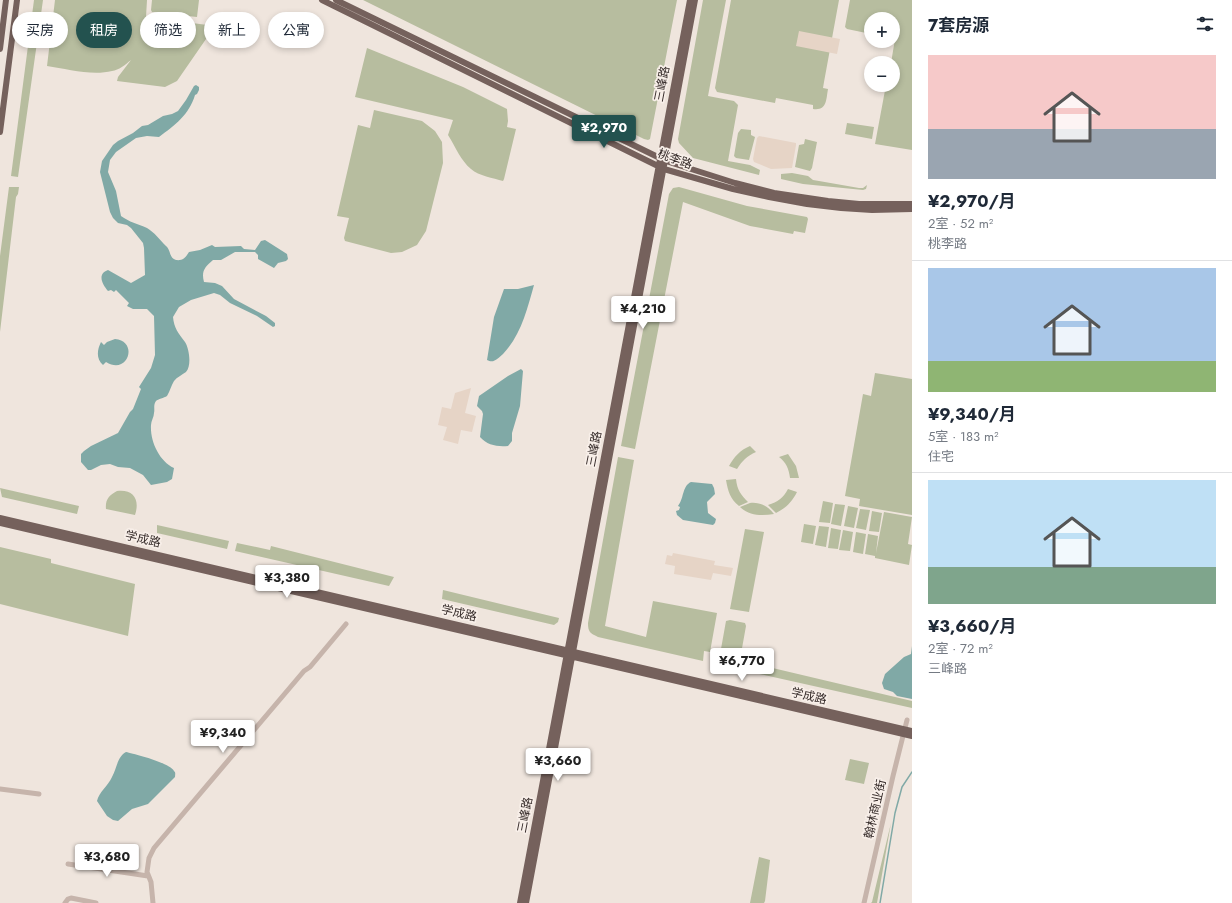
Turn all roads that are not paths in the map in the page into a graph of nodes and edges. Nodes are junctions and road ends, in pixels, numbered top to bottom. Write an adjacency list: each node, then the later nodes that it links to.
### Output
1 (6, 0): 7 (main road)
2 (17, 0): 8 (main road)
3 (322, 0): 11 (main road, 桃李路)
4 (336, 0): 9 (main road, 桃李路)
5 (690, 0): 9 (main road, 三峰路)
6 (695, 0): 10 (main road, 三峰路)
7 (0, 49)
8 (0, 132)
9 (659, 158): 10 (main road, 桃李路); 11 (main road, 三峰路)
10 (666, 162): 12 (main road, 三峰路); 13 (main road, 桃李路)
11 (658, 166): 12 (main road, 桃李路); 17 (main road, 三峰路)
12 (664, 169): 14 (main road, 桃李路); 17 (main road, 三峰路)
13 (912, 204)
14 (912, 209)
15 (2, 521): 17 (main road, 学成路)
16 (346, 624): 25 (street)
17 (570, 653): 20 (main road, 学成路); 29 (main road, 三峰路); 30 (main road, 三峰路)
18 (907, 720): 20 (street, 翰林商业街)
19 (912, 731): 20 (main road, 学成路)
20 (904, 732): 21 (main road, 学成路); 31 (street, 翰林商业街)
21 (912, 736)
22 (0, 789): 23 (street)
23 (39, 794)
24 (68, 864): 25 (street)
25 (148, 876): 28 (street)
26 (65, 903): 27 (street)
27 (96, 903)
28 (153, 903)
29 (520, 903)
30 (526, 903)
31 (864, 903)

